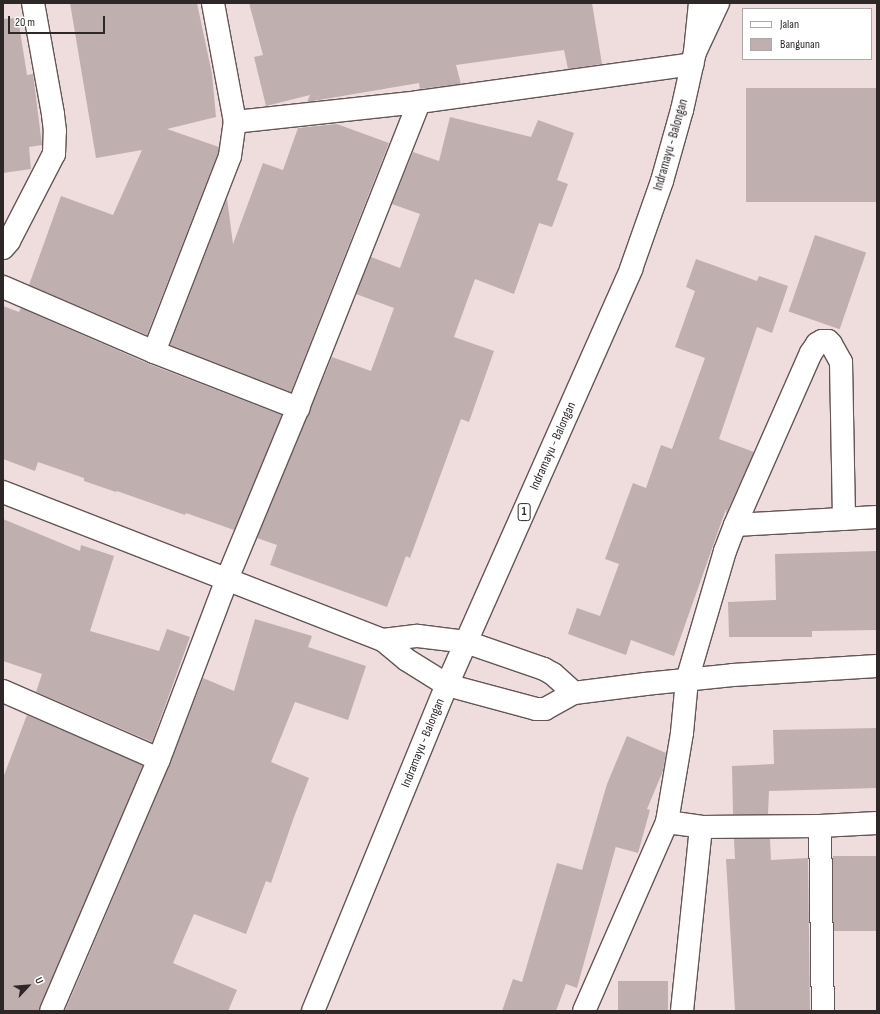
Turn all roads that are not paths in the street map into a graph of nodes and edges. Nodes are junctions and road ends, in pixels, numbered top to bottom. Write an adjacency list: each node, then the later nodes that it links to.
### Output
1 (33, 3): 8 (main road)
2 (213, 3): 7 (main road)
3 (700, 3): 5 (main road, Indramayu - Balongan / 1)
4 (718, 3): 5 (main road)
5 (693, 58): 6 (main road); 18 (main road, Indramayu - Balongan / 1)
6 (419, 102): 7 (main road); 11 (main road)
7 (235, 122): 10 (main road)
8 (3, 248)
9 (3, 288): 10 (main road)
10 (154, 352): 11 (main road)
11 (298, 408): 16 (main road)
12 (3, 492): 16 (main road)
13 (877, 517): 14 (main road)
14 (844, 519): 15 (main road); 15 (main road)
15 (735, 525): 20 (main road)
16 (226, 579): 17 (main road); 24 (main road)
17 (383, 640): 18 (main road); 21 (main road)
18 (466, 642): 21 (main road, Indramayu - Balongan / 1); 23 (main road)
19 (877, 666): 20 (main road)
20 (687, 680): 23 (main road); 25 (main road)
21 (447, 685): 23 (main road); 30 (main road, Indramayu - Balongan / 1)
22 (3, 692): 24 (main road)
23 (574, 693)
24 (159, 759): 29 (main road)
25 (667, 822): 28 (main road); 31 (main road)
26 (877, 823): 27 (main road)
27 (820, 826): 28 (main road); 33 (main road)
28 (701, 827): 32 (main road)
29 (51, 1011)
30 (313, 1011)
31 (584, 1011)
32 (682, 1011)
33 (823, 1011)

